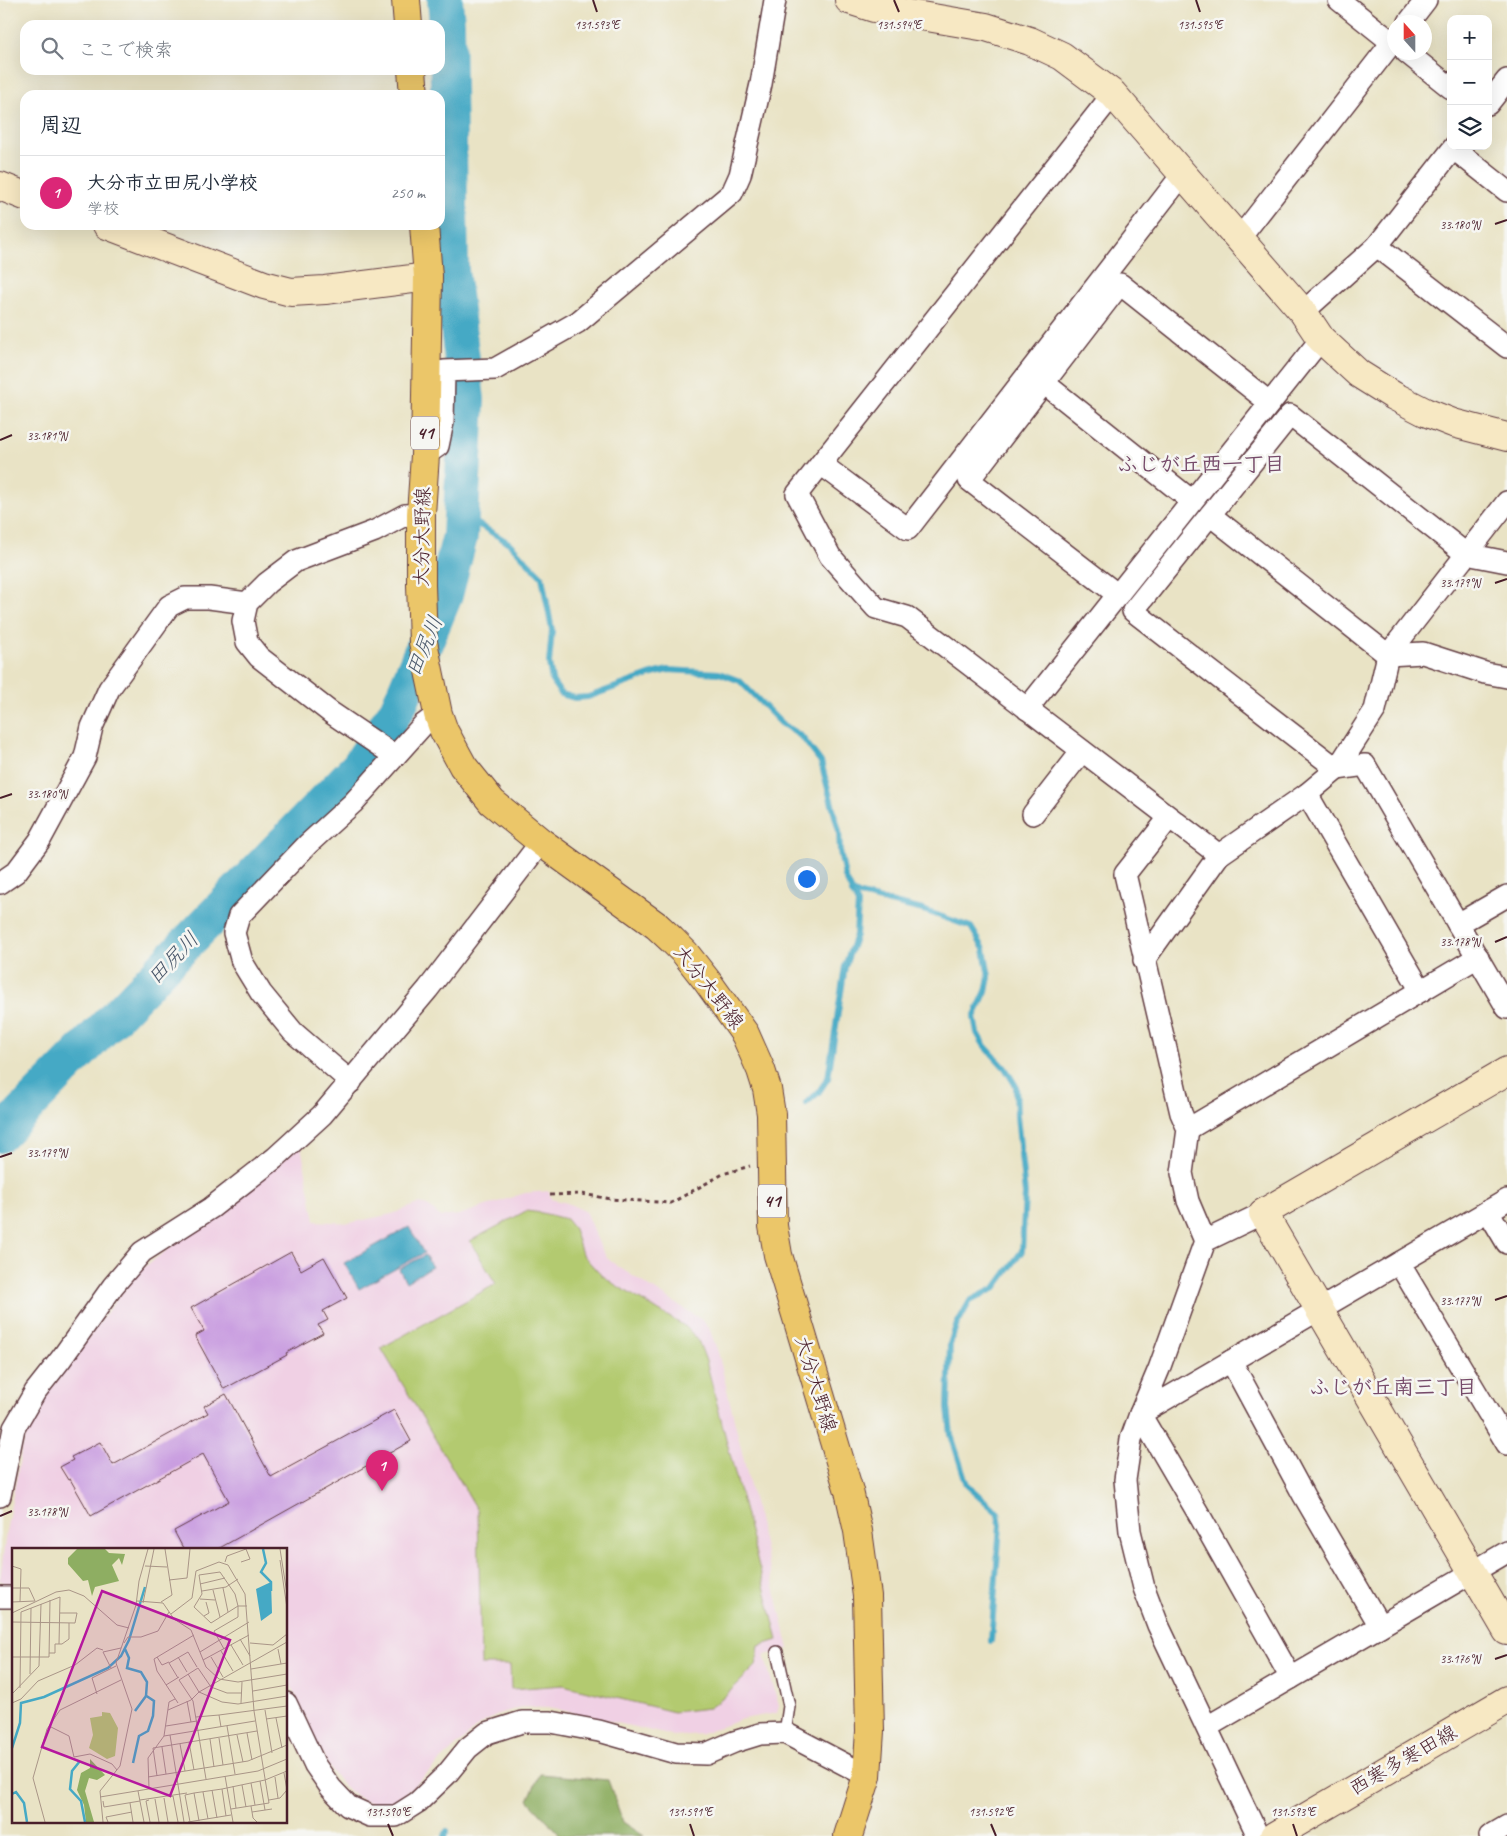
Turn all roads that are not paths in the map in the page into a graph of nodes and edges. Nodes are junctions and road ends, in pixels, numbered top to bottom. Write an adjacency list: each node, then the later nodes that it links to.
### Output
1 (406, 0): 7 (main road)
2 (775, 0): 34 (street)
3 (849, 0): 15 (street)
4 (1339, 0): 8 (street)
5 (1426, 0): 6 (street)
6 (1414, 15)
7 (408, 20)
8 (1387, 37)
9 (1387, 57): 25 (street)
10 (1416, 60): 13 (street)
11 (412, 75): 14 (main road)
12 (1507, 80): 16 (street)
13 (1447, 85)
14 (414, 90)
15 (1113, 94): 19 (street); 35 (street)
16 (1492, 99)
17 (1453, 150): 26 (street)
18 (1459, 150): 21 (street)
19 (1182, 175): 25 (street); 35 (street)
20 (0, 186): 22 (street)
21 (1507, 191)
22 (20, 194)
23 (120, 230): 27 (street)
24 (424, 230): 27 (main road, 大分大野線 / 41)
25 (1239, 239): 28 (street)
26 (1377, 246): 28 (street); 30 (street)
27 (428, 278): 34 (main road, 大分大野線 / 41)
28 (1303, 312): 29 (street)
29 (1321, 339): 32 (street); 33 (street)
30 (1507, 347)
31 (1044, 383): 32 (street); 36 (street); 42 (street)
32 (1270, 404): 36 (street)
33 (1507, 436)
34 (425, 455): 38 (main road, 大分大野線 / 41)
35 (821, 464): 46 (street)
36 (1192, 502): 42 (street)
37 (1507, 502): 40 (street)
38 (421, 514): 43 (street); 47 (main road, 大分大野線 / 41)
39 (1210, 515): 40 (street); 44 (street); 50 (street)
40 (1466, 554): 41 (street); 44 (street)
41 (1507, 562)
42 (1118, 595): 46 (street)
43 (247, 603): 49 (street); 56 (street)
44 (1388, 655): 45 (street); 50 (street)
45 (1507, 677)
46 (1027, 709): 48 (street)
47 (438, 714): 49 (street); 54 (main road, 大分大野線 / 41)
48 (1082, 751): 52 (street); 53 (street)
49 (396, 756): 64 (street)
50 (1337, 769): 51 (street); 58 (street)
51 (1308, 794): 55 (street); 61 (street)
52 (1033, 814)
53 (1170, 818): 55 (street); 60 (street)
54 (541, 842): 64 (street); 87 (main road, 大分大野線 / 41)
55 (1218, 855): 60 (street)
56 (0, 883)
57 (1507, 896): 58 (street)
58 (1458, 924): 59 (street)
59 (1478, 957): 61 (street); 62 (street)
60 (1144, 960): 65 (street)
61 (1421, 991): 65 (street)
62 (1507, 1008)
63 (1507, 1071): 68 (street)
64 (351, 1082): 76 (street)
65 (1188, 1129): 69 (street)
66 (1507, 1200): 67 (street)
67 (1488, 1211): 70 (street); 71 (street)
68 (1263, 1213): 69 (street); 72 (street)
69 (1205, 1241): 74 (street)
70 (1507, 1242)
71 (1399, 1263): 72 (street); 75 (street)
72 (1319, 1310): 73 (street); 78 (street)
73 (1230, 1361): 74 (street); 79 (street)
74 (1140, 1414): 82 (street); 85 (street)
75 (1507, 1444)
76 (0, 1496)
77 (1507, 1552): 78 (street)
78 (1473, 1572): 79 (street); 80 (street)
79 (1380, 1626): 82 (street)
80 (1507, 1631)
81 (777, 1652): 86 (lane)
82 (1291, 1678): 85 (street)
83 (1507, 1700): 91 (street, 西寒多寒田線)
84 (288, 1707): 86 (street)
85 (1207, 1726): 90 (street)
86 (785, 1733): 87 (street)
87 (867, 1776): 89 (main road, 大分大野線 / 41)
88 (1507, 1826): 92 (street)
89 (848, 1836)
90 (1258, 1836)
91 (1274, 1836)
92 (1490, 1836)

